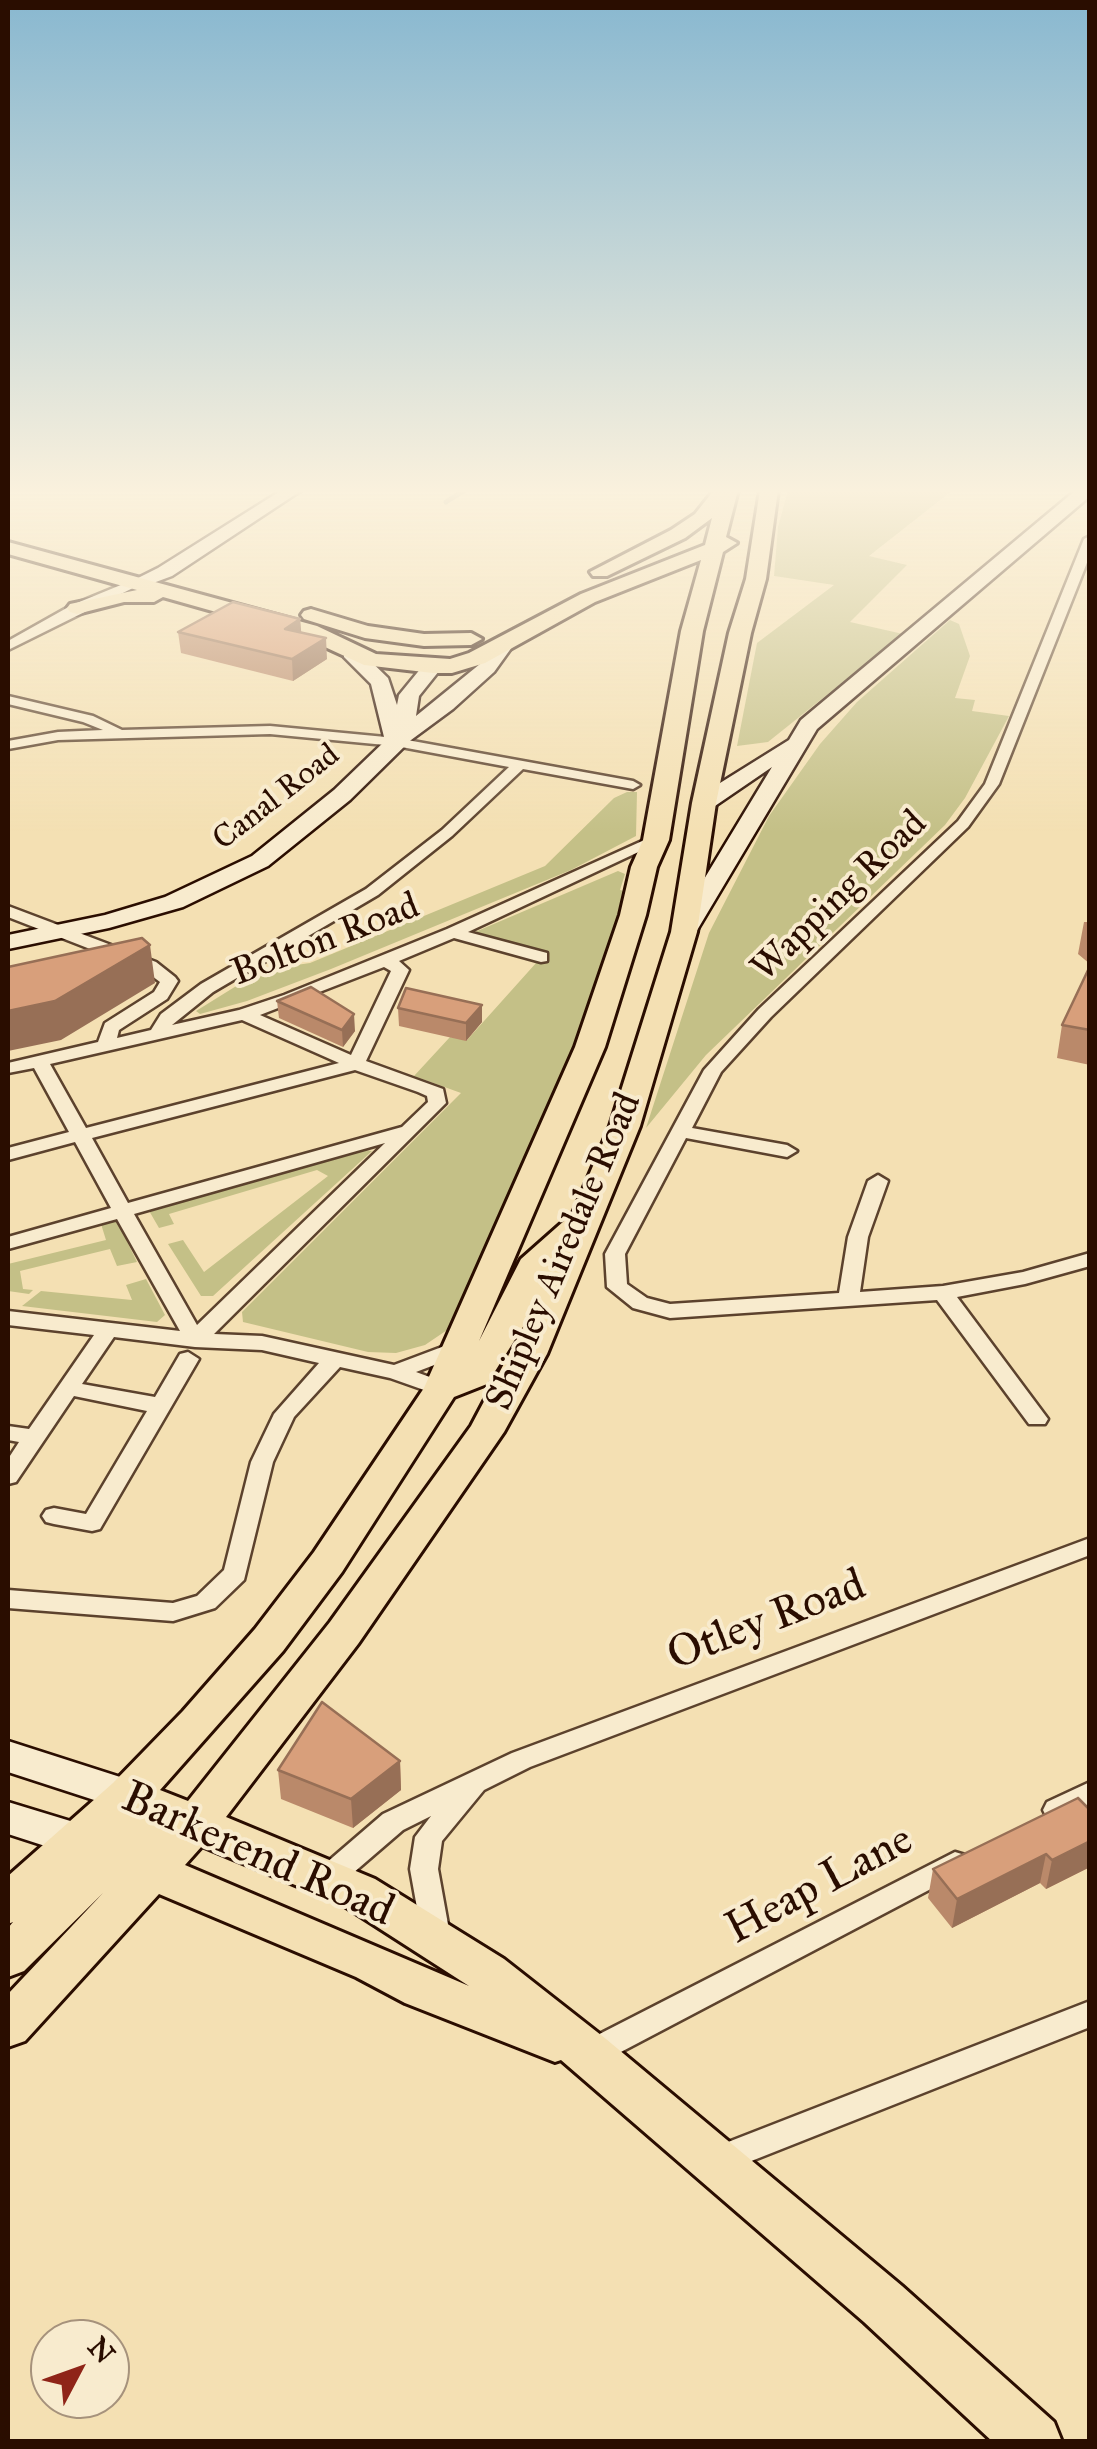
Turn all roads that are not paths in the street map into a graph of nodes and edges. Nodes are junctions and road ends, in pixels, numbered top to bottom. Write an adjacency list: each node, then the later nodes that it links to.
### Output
1 (85, 604): 13 (street)
2 (95, 604): 13 (main road)
3 (197, 604): 14 (main road)
4 (218, 604): 14 (main road)
5 (258, 604): 16 (main road)
6 (537, 604): 17 (main road)
7 (579, 604): 19 (main road, Canal Road)
8 (683, 604): 15 (main road)
9 (700, 604): 15 (main road, Shipley Airedale Road)
10 (749, 604): 30 (main road, Shipley Airedale Road)
11 (952, 604): 26 (street)
12 (1064, 604): 45 (street, Wapping Road)
13 (77, 608): 18 (street)
14 (237, 612): 20 (main road)
15 (692, 631): 31 (main road, Shipley Airedale Road)
16 (366, 632): 17 (main road); 21 (main road)
17 (471, 639): 21 (main road)
18 (8, 646)
19 (502, 647): 21 (main road); 22 (street, Canal Road)
20 (351, 653): 21 (main road); 25 (street)
21 (443, 663): 22 (street); 25 (street)
22 (455, 697): 25 (street, Canal Road)
23 (8, 700): 24 (street)
24 (122, 734): 25 (street); 27 (street)
25 (400, 738): 28 (street); 33 (street, Canal Road)
26 (797, 742): 30 (street); 34 (street)
27 (8, 745)
28 (520, 764): 29 (street); 40 (street)
29 (633, 785)
30 (704, 803): 31 (main road); 34 (main road, Shipley Airedale Road)
31 (656, 840): 35 (street, Bolton Road); 59 (main road, Shipley Airedale Road)
32 (8, 912): 33 (street)
33 (64, 931): 36 (street, Canal Road); 41 (street)
34 (684, 932): 52 (main road, Shipley Airedale Road)
35 (452, 933): 37 (street); 38 (street, Bolton Road)
36 (8, 942)
37 (541, 957)
38 (386, 960): 39 (street, Bolton Road); 43 (street)
39 (244, 1014): 40 (street, Bolton Road); 43 (street)
40 (158, 1034): 41 (street, Bolton Road)
41 (106, 1046): 42 (street, Bolton Road)
42 (38, 1061): 44 (street, Bolton Road); 47 (street)
43 (356, 1064): 46 (street); 47 (street)
44 (8, 1068)
45 (680, 1130): 48 (street); 56 (street, Wapping Road)
46 (409, 1131): 51 (street); 60 (street)
47 (78, 1136): 49 (street); 51 (street)
48 (787, 1152)
49 (8, 1154)
50 (878, 1181): 56 (street)
51 (121, 1211): 53 (street); 60 (street)
52 (589, 1213): 64 (main road); 78 (main road, Shipley Airedale Road)
53 (8, 1243)
54 (1090, 1260): 55 (street)
55 (943, 1293): 56 (street); 66 (street)
56 (849, 1297)
57 (8, 1318): 58 (street)
58 (106, 1331): 60 (street); 63 (street)
59 (463, 1346): 62 (street); 64 (main road, Shipley Airedale Road)
60 (192, 1349): 61 (street); 65 (street)
61 (333, 1361): 62 (street); 72 (street)
62 (395, 1372): 64 (street)
63 (68, 1388): 65 (street); 68 (street)
64 (441, 1389): 76 (main road, Shipley Airedale Road)
65 (161, 1406): 70 (street)
66 (1037, 1419)
67 (8, 1432): 68 (street)
68 (33, 1438): 69 (street)
69 (8, 1476)
70 (54, 1516)
71 (1090, 1546): 74 (street, Otley Road)
72 (8, 1599)
73 (8, 1757): 76 (street, Barkerend Road)
74 (477, 1782): 82 (street, Otley Road); 84 (street, Otley Road)
75 (1090, 1792): 79 (street)
76 (128, 1795): 78 (main road, Barkerend Road); 81 (main road, Shipley Airedale Road)
77 (8, 1818): 81 (street, Barkerend Road)
78 (196, 1823): 81 (main road, Shipley Airedale Road); 82 (main road, Barkerend Road)
79 (1024, 1827)
80 (974, 1853): 88 (street, Heap Lane)
81 (112, 1855): 83 (main road, Shipley Airedale Road); 85 (main road); 87 (main road, Shipley Airedale Road); 88 (main road, Barkerend Road)
82 (328, 1878): 84 (main road, Barkerend Road)
83 (8, 1905)
84 (437, 1941): 88 (main road, Barkerend Road)
85 (8, 1958)
86 (1090, 2014): 89 (street)
87 (8, 2026)
88 (590, 2054): 89 (main road, Barkerend Road)
89 (715, 2162): 90 (main road, Barkerend Road)
90 (1034, 2442)

